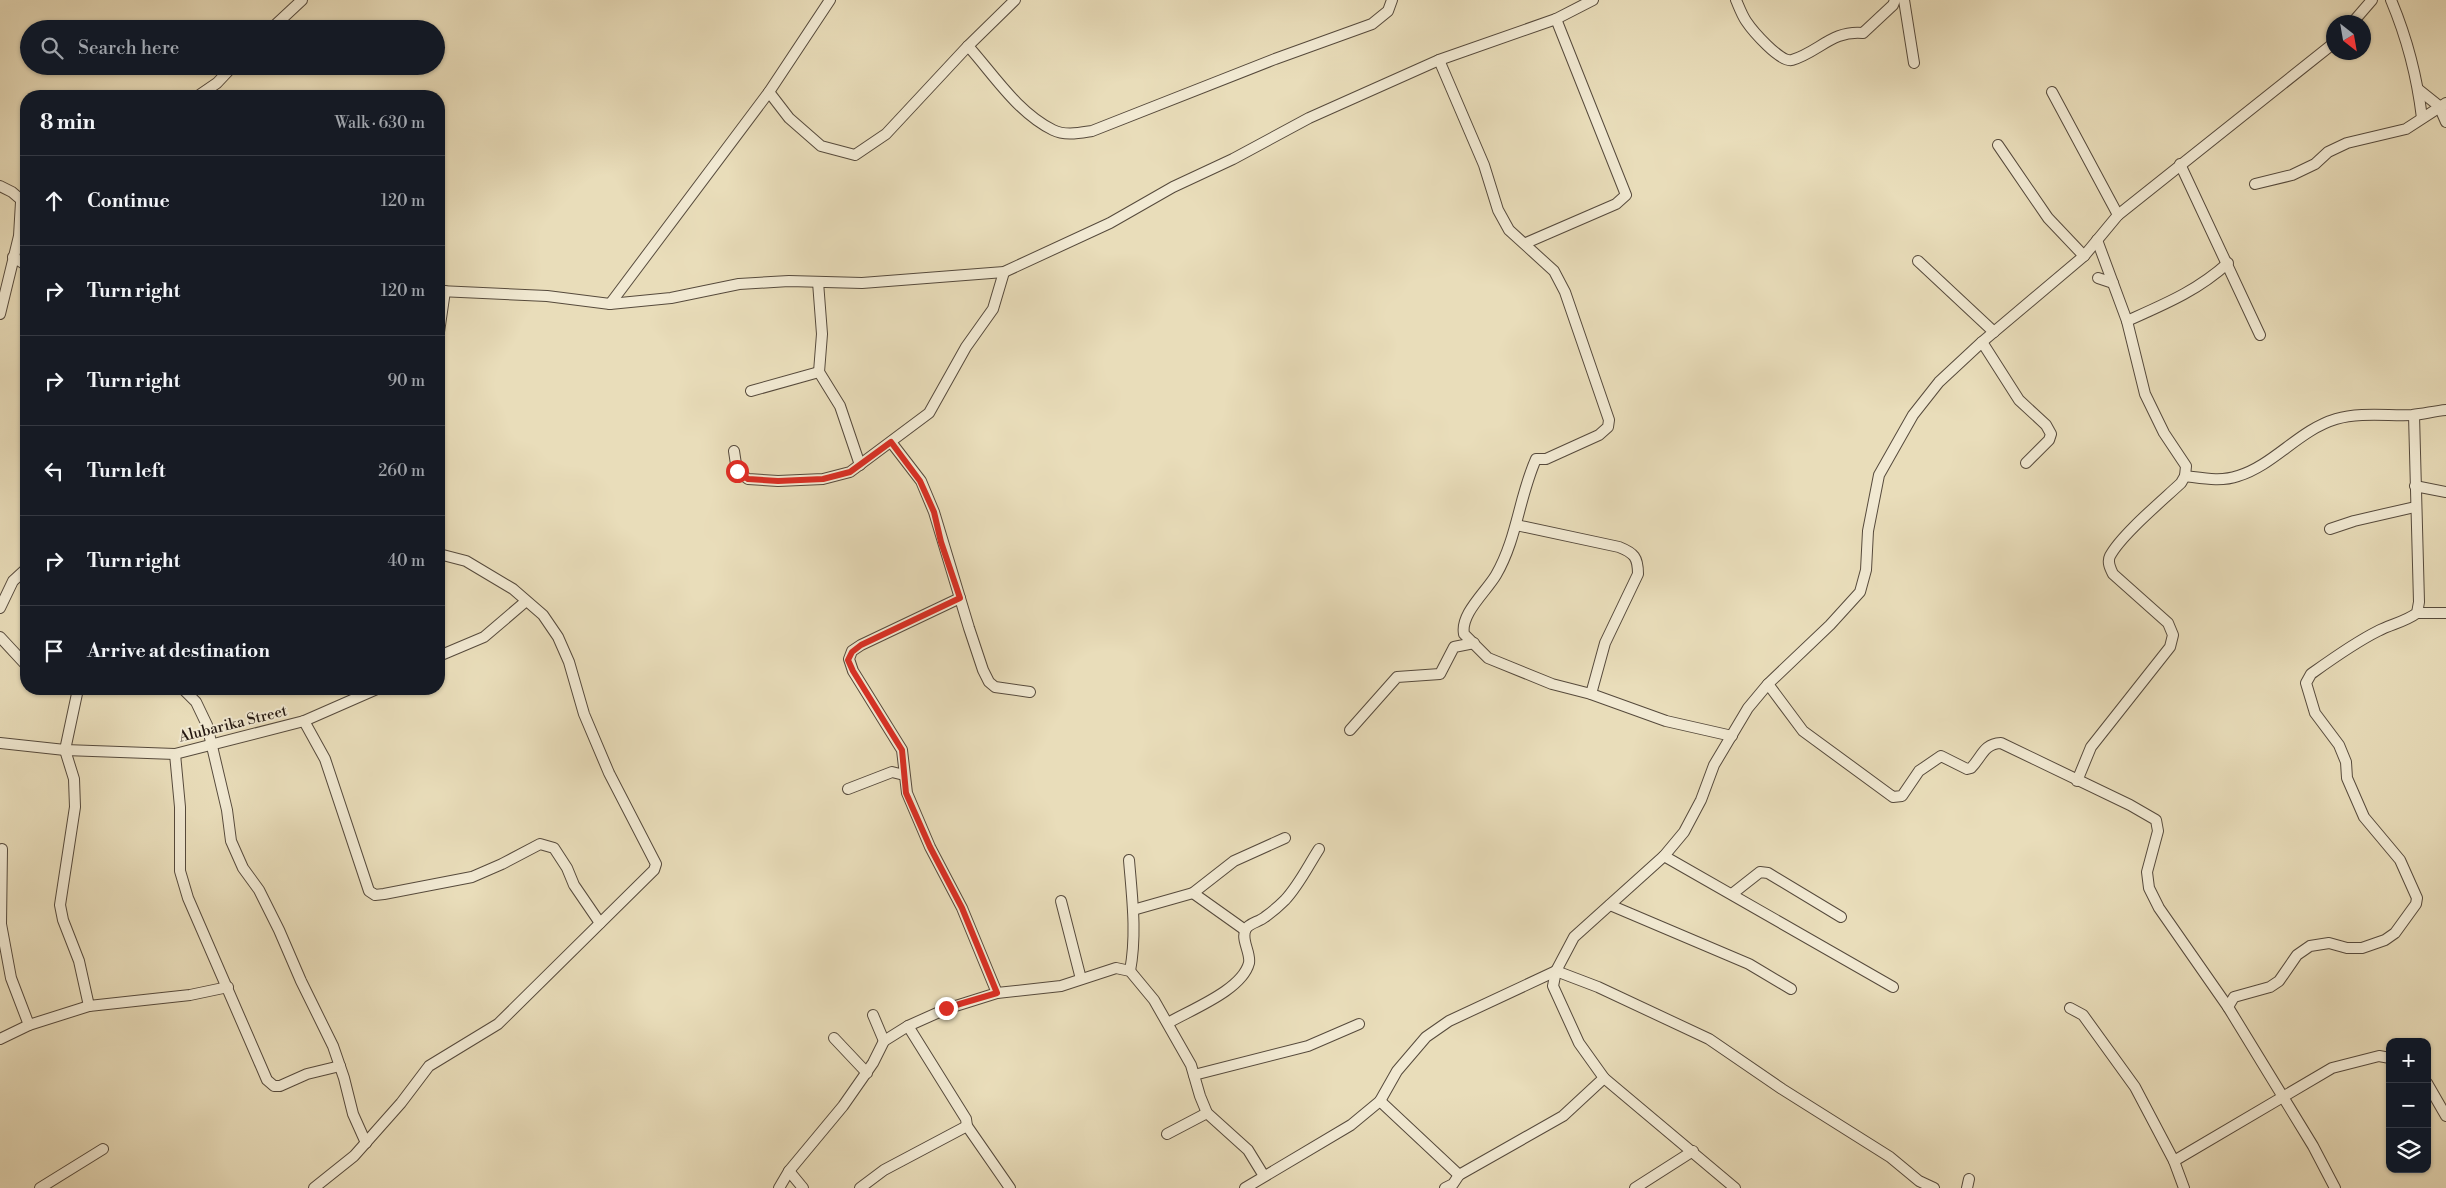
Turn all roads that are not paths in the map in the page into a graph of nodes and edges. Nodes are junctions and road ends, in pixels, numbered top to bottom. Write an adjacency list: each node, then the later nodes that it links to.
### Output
1 (302, 0): 13 (street)
2 (830, 0): 21 (street)
3 (1015, 0): 14 (street)
4 (1392, 0): 14 (street)
5 (1593, 0): 12 (street)
6 (1736, 0): 7 (street)
7 (1895, 0)
8 (1904, 0): 17 (street)
9 (2372, 0): 11 (street)
10 (2391, 0): 20 (street)
11 (2359, 15)
12 (1556, 19): 16 (street); 34 (street)
13 (281, 20)
14 (968, 46): 21 (street)
15 (2326, 49): 27 (street)
16 (1439, 60): 34 (street); 40 (street)
17 (1914, 64)
18 (225, 75): 19 (street)
19 (207, 90)
20 (2419, 90): 23 (street); 24 (street)
21 (769, 92): 45 (street)
22 (2052, 92): 31 (street)
23 (2442, 104): 24 (street); 25 (street)
24 (2422, 118): 28 (street)
25 (2446, 122)
26 (1998, 145): 35 (street)
27 (2180, 164): 31 (street); 39 (street)
28 (2255, 184)
29 (0, 186): 30 (street)
30 (20, 198)
31 (2118, 215): 33 (street)
32 (20, 230): 36 (street)
33 (2097, 240): 35 (street); 43 (street)
34 (1526, 243): 65 (street)
35 (2084, 256): 48 (street)
36 (14, 257): 37 (street); 46 (street)
37 (20, 260)
38 (1918, 261): 48 (street)
39 (2228, 263): 47 (street); 49 (street)
40 (1004, 272): 42 (street); 57 (street)
41 (2098, 278): 43 (street)
42 (818, 282): 45 (street); 52 (street)
43 (2113, 283): 47 (street)
44 (445, 291): 45 (street)
45 (610, 304)
46 (0, 314)
47 (2128, 321): 51 (street)
48 (1994, 332): 50 (street)
49 (2260, 335)
50 (1982, 342): 59 (street); 78 (street)
51 (2138, 366): 53 (street); 61 (street)
52 (820, 372): 54 (street); 60 (street)
53 (2129, 373)
54 (751, 391)
55 (2446, 410): 56 (street)
56 (2414, 414): 61 (street); 62 (street)
57 (891, 442): 60 (street); 69 (street)
58 (734, 451): 60 (street)
59 (2026, 463)
60 (860, 465)
61 (2185, 476): 92 (street)
62 (2415, 486): 63 (street); 64 (street)
63 (2446, 492)
64 (2416, 507): 66 (street); 72 (street)
65 (1516, 525): 75 (street); 80 (street)
66 (2330, 529)
67 (445, 556): 70 (street)
68 (20, 574): 71 (street)
69 (960, 598): 79 (street); 91 (street)
70 (525, 602): 76 (street); 105 (street)
71 (0, 608)
72 (2417, 613): 73 (street); 116 (street)
73 (2446, 613)
74 (0, 637): 77 (street)
75 (1474, 643): 80 (street); 85 (street)
76 (445, 653)
77 (20, 659)
78 (1768, 684): 86 (street); 92 (street)
79 (1030, 692)
80 (1591, 694): 86 (street)
81 (77, 695): 89 (street)
82 (188, 695): 88 (street)
83 (363, 695): 84 (street, Alubarika Street)
84 (304, 721): 88 (street, Alubarika Street); 105 (street)
85 (1350, 730)
86 (1732, 736): 97 (street)
87 (0, 743): 89 (street, Alubarika Street)
88 (214, 746): 90 (street, Alubarika Street); 127 (street)
89 (65, 750): 90 (street, Alubarika Street); 115 (street)
90 (175, 754): 111 (street)
91 (904, 775): 93 (street); 114 (street)
92 (2077, 781): 116 (street)
93 (848, 789)
94 (1285, 838): 99 (street)
95 (2, 849): 106 (street)
96 (1319, 849): 107 (street)
97 (1664, 856): 100 (street); 102 (street)
98 (1129, 860): 103 (street)
99 (1193, 893): 103 (street); 107 (street)
100 (1732, 894): 104 (street); 112 (street)
101 (1061, 901): 110 (street)
102 (1610, 905): 109 (street); 113 (street)
103 (1133, 910): 108 (street)
104 (1841, 917)
105 (600, 923): 138 (street)
106 (0, 924): 121 (street)
107 (1245, 930): 119 (street)
108 (1130, 971): 110 (street); 119 (street)
109 (1556, 971): 130 (street); 133 (street); 155 (street)
110 (1081, 980): 114 (street)
111 (228, 987): 115 (street); 127 (street)
112 (1893, 988)
113 (1791, 989)
114 (997, 993): 122 (street)
115 (90, 1006): 121 (street)
116 (2228, 1007): 132 (street)
117 (2070, 1008): 141 (street)
118 (873, 1014): 125 (street)
119 (1168, 1023): 129 (street)
120 (1359, 1024): 129 (street)
121 (29, 1025): 124 (street)
122 (908, 1026): 125 (street); 136 (street)
123 (834, 1038): 128 (street)
124 (0, 1039)
125 (884, 1041): 128 (street)
126 (2386, 1057): 132 (street)
127 (340, 1066): 138 (street)
128 (867, 1073): 142 (street)
129 (1194, 1075): 134 (street)
130 (1604, 1078): 140 (street); 143 (street)
131 (2431, 1090): 135 (street)
132 (2283, 1098): 141 (street); 157 (street)
133 (1380, 1101): 143 (street); 144 (street)
134 (1208, 1113): 137 (street); 144 (street)
135 (2446, 1116)
136 (967, 1126): 150 (street); 151 (street)
137 (1167, 1134)
138 (366, 1143): 147 (street)
139 (103, 1149): 146 (street)
140 (1693, 1151): 145 (street); 154 (street)
141 (2174, 1161): 156 (street)
142 (789, 1171): 148 (street); 149 (street)
143 (1459, 1175): 153 (street)
144 (1264, 1176): 152 (street)
145 (1736, 1187)
146 (40, 1188)
147 (314, 1188)
148 (779, 1188)
149 (803, 1188)
150 (860, 1188)
151 (1010, 1188)
152 (1244, 1188)
153 (1445, 1188)
154 (1635, 1188)
155 (1934, 1188)
156 (2184, 1188)
157 (2335, 1188)

